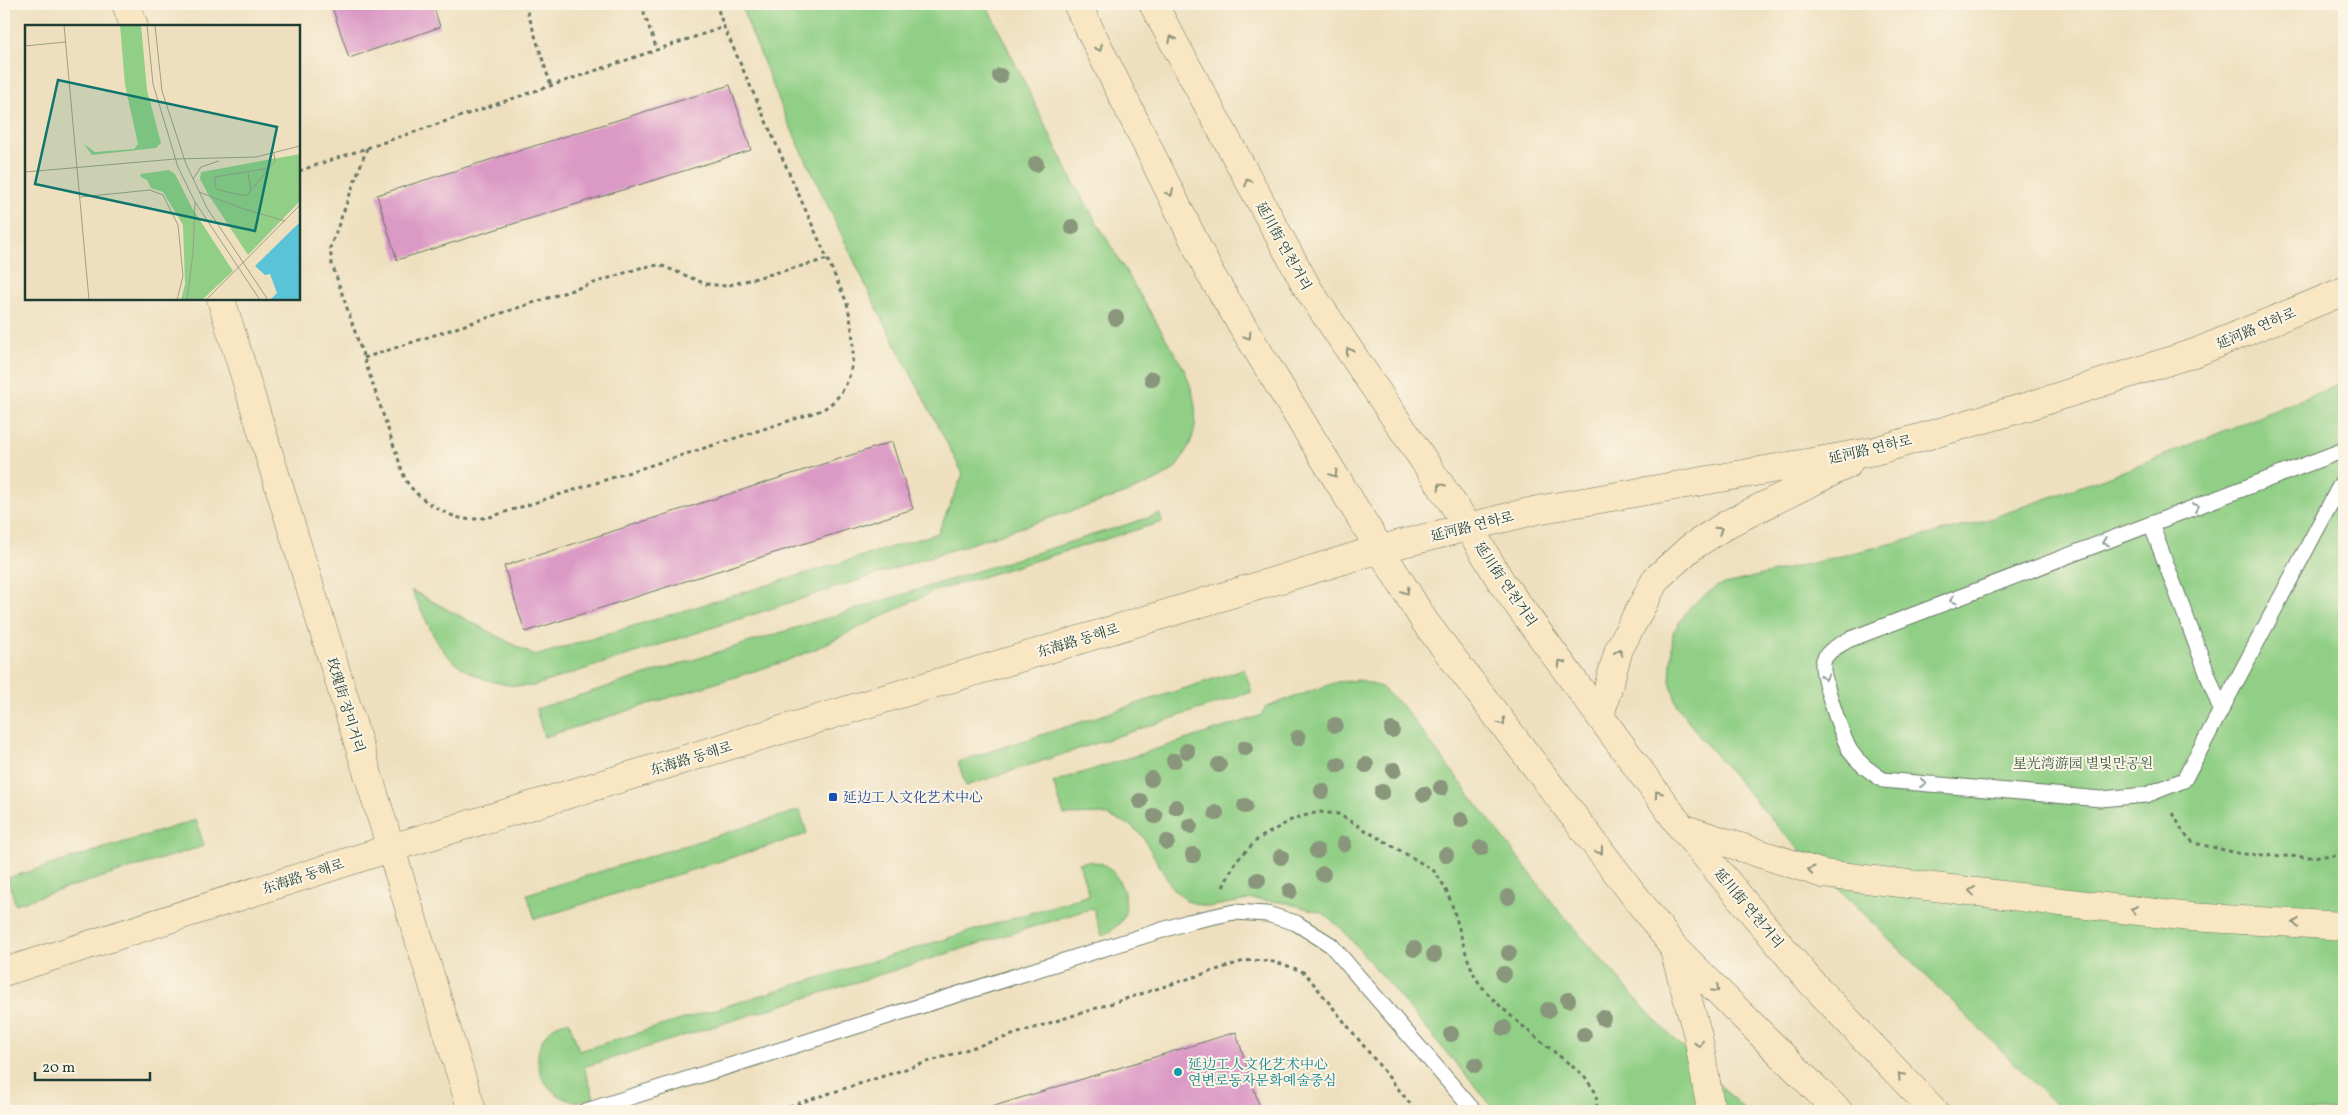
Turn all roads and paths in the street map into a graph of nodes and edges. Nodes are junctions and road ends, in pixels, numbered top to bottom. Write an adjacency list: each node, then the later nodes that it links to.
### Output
1 (126, 4): 7 (main road)
2 (525, 4): 10 (path)
3 (641, 4): 9 (path)
4 (716, 4): 8 (path)
5 (1077, 4): 22 (main road, one-way to 22)
6 (1153, 4): 21 (main road, 延川街 연천거리, one-way to 6)
7 (134, 25)
8 (724, 27): 9 (path); 13 (path)
9 (657, 50): 10 (path)
10 (551, 86): 11 (path)
11 (367, 148): 12 (path); 16 (path)
12 (300, 171)
13 (828, 259): 16 (path); 16 (path)
14 (2344, 291): 18 (main road, 延河路 연하로)
15 (221, 300): 27 (main road, 玫瑰街 장미거리)
16 (364, 358)
17 (2344, 450): 20 (lane, one-way to 17)
18 (1876, 451): 21 (main road, 延河路 연하로); 24 (main road, one-way to 18)
19 (2344, 478): 23 (lane)
20 (2150, 524): 23 (lane); 25 (lane, one-way to 25)
21 (1468, 526): 22 (main road, 延河路 연하로); 24 (main road, 延川街 연천거리, one-way to 21)
22 (1380, 550): 27 (main road, 东海路 동해로); 31 (main road, one-way to 31)
23 (2221, 710): 25 (lane)
24 (1600, 716): 26 (main road, 延川街 연천거리, one-way to 24)
25 (2162, 790): 28 (path)
26 (1682, 828): 30 (main road, one-way to 26); 41 (main road, 延川街 연천거리, one-way to 26)
27 (391, 848): 32 (main road, 东海路 동해로); 33 (main road, 玫瑰街 장미거리)
28 (2344, 855)
29 (1215, 916): 34 (lane); 37 (lane); 38 (path)
30 (2344, 926)
31 (1673, 946): 39 (main road, one-way to 39); 40 (main road, one-way to 40)
32 (4, 972)
33 (472, 1111)
34 (586, 1111)
35 (774, 1111): 36 (path)
36 (1416, 1111)
37 (1474, 1111)
38 (1596, 1111)
39 (1711, 1111)
40 (1838, 1111)
41 (1934, 1111)

